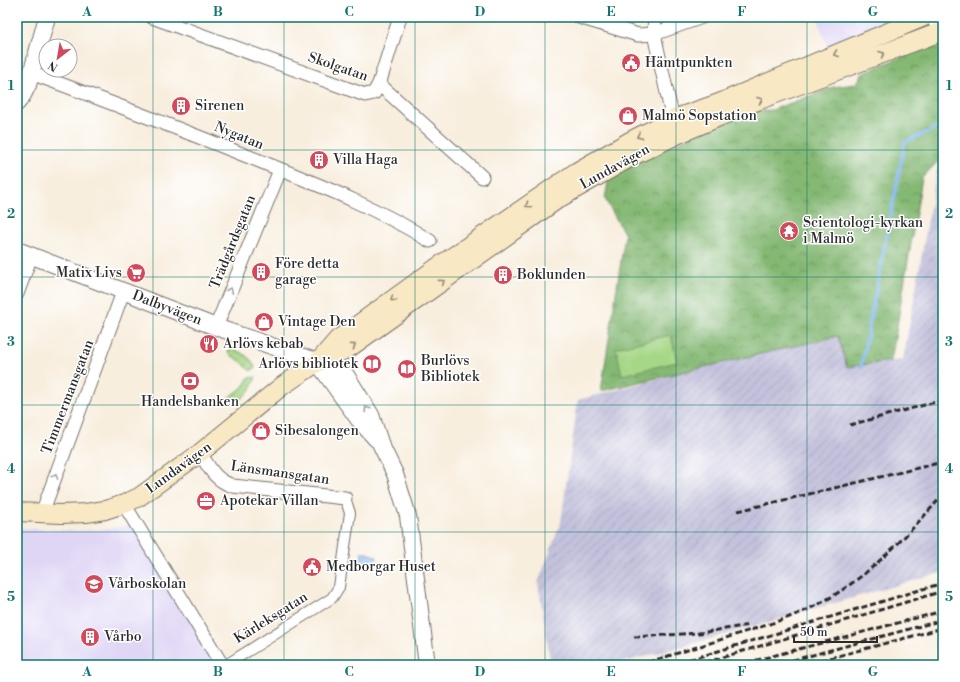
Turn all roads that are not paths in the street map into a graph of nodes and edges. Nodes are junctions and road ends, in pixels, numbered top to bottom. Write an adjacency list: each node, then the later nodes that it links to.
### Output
1 (47, 17): 10 (street)
2 (152, 17): 11 (street, Skolgatan)
3 (400, 17): 11 (street)
4 (579, 17): 9 (street)
5 (655, 17): 9 (street)
6 (702, 17): 9 (street)
7 (924, 17): 13 (main road, Lundavägen, one-way to 13)
8 (939, 27): 13 (main road, Lundavägen, one-way to 8)
9 (654, 34): 13 (street)
10 (31, 73): 12 (street); 14 (street, Nygatan)
11 (379, 84): 15 (street, Skolgatan)
12 (17, 103)
13 (676, 126): 21 (main road, Lundavägen)
14 (280, 170): 16 (street, Nygatan); 20 (street, Trädgårdsgatan, one-way to 14)
15 (482, 177)
16 (430, 241)
17 (24, 253): 18 (street, Dalbyvägen); 19 (street)
18 (123, 292): 20 (street, Dalbyvägen); 26 (street, Timmermansgatan, one-way to 18)
19 (17, 294)
20 (216, 326): 21 (street, Dalbyvägen)
21 (318, 362): 22 (main road, Lundavägen); 29 (street, Dalbyvägen)
22 (200, 453): 23 (street, Länsmansgatan); 24 (main road, Lundavägen)
23 (345, 498): 28 (street, Kärleksgatan)
24 (124, 504): 26 (main road, Lundavägen); 27 (street)
25 (17, 512): 26 (main road, Lundavägen)
26 (42, 513)
27 (222, 665)
28 (226, 665)
29 (427, 665)

